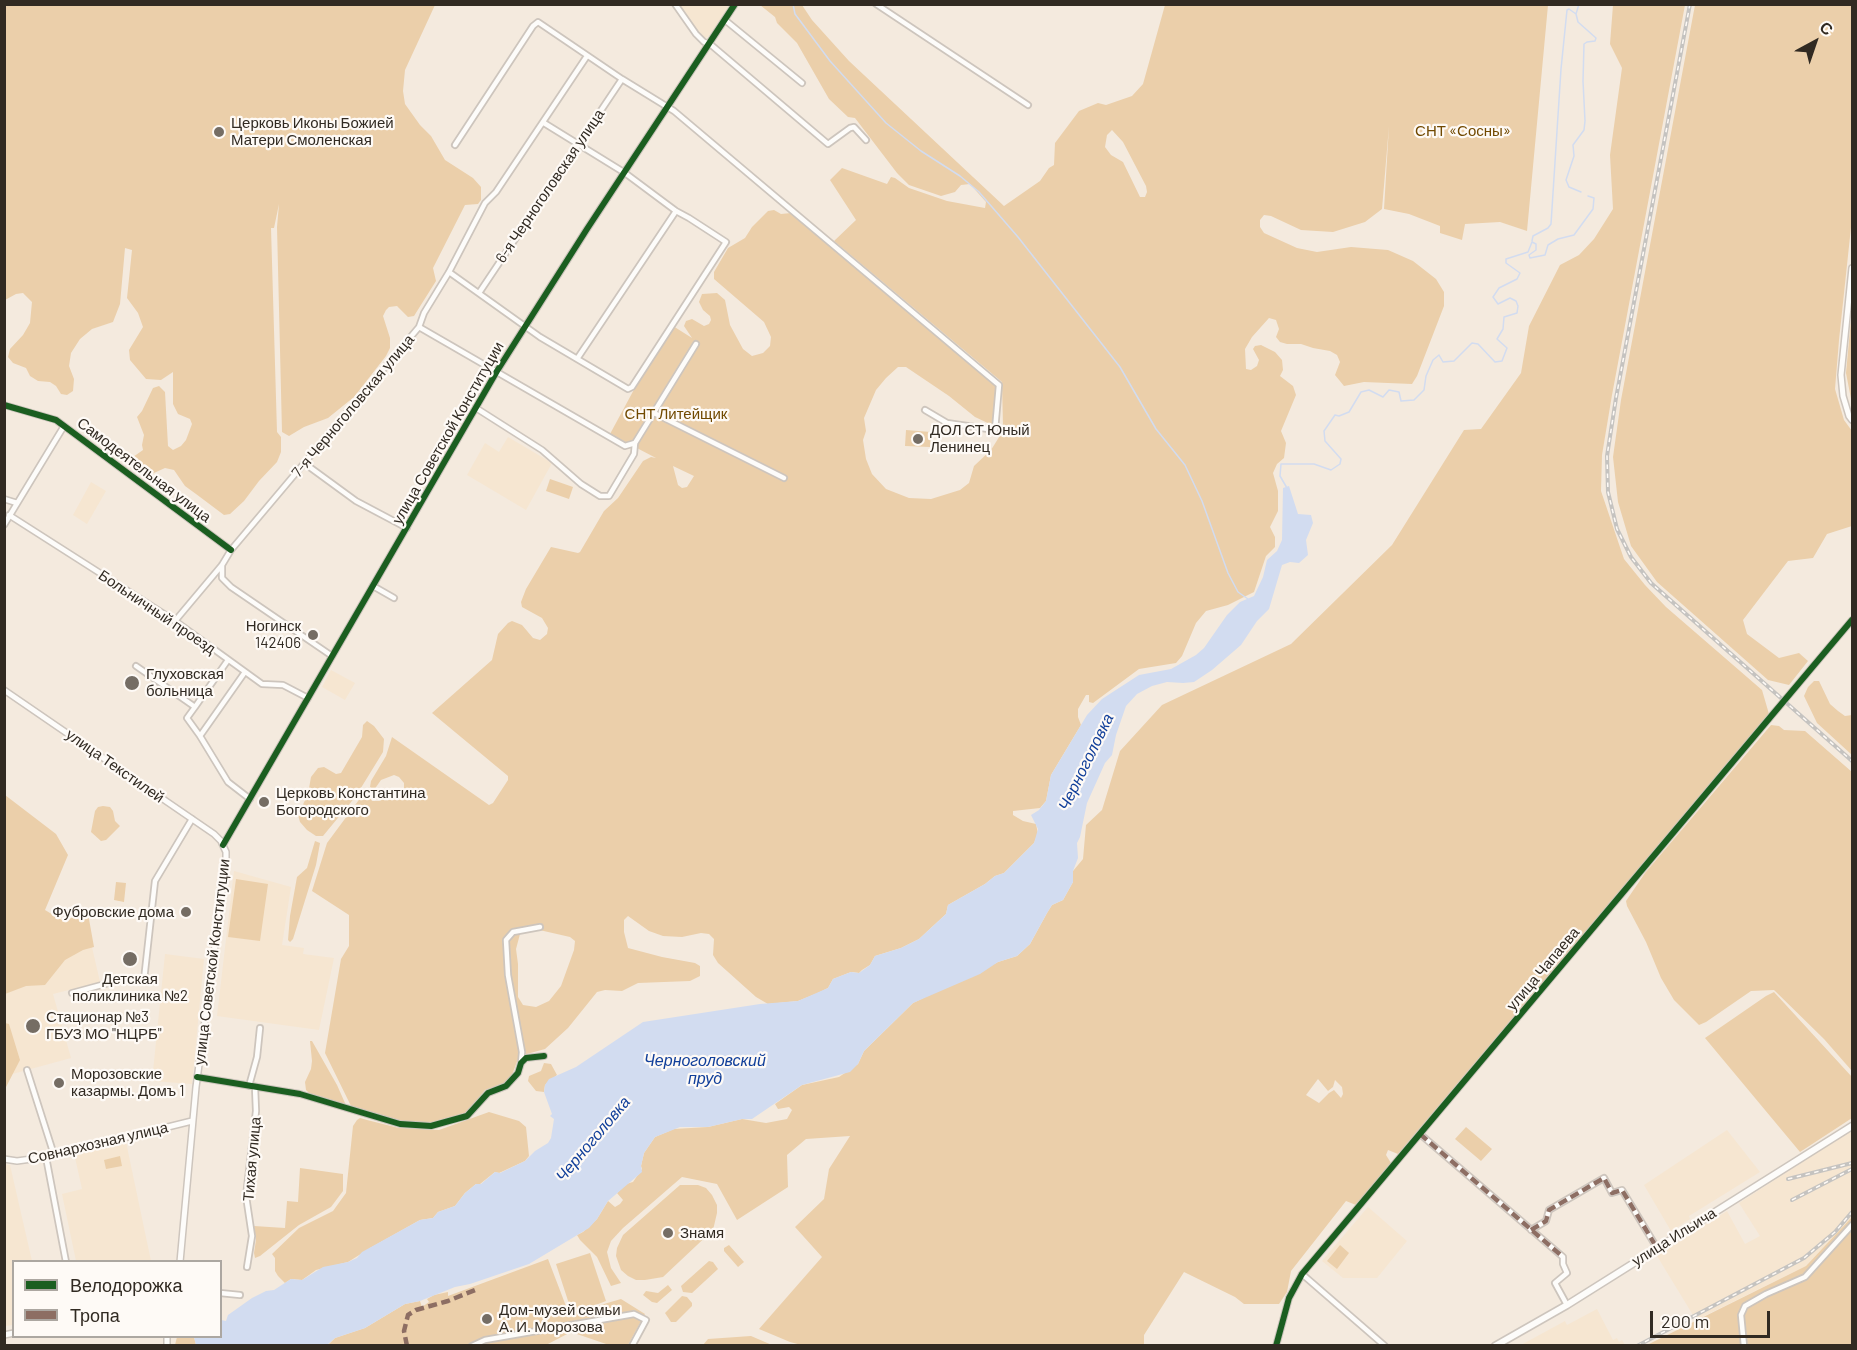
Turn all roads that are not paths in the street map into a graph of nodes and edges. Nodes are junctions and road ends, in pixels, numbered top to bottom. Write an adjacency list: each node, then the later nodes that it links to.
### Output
1 (675, 4): 5 (street)
2 (735, 4): 4 (street, улица Советской Конституции)
3 (876, 4): 9 (street)
4 (725, 20): 5 (street, улица Советской Конституции); 8 (street)
5 (710, 44): 10 (street, улица Советской Конституции); 12 (street)
6 (587, 56): 7 (street); 11 (street, 7-я Черноголовская улица); 14 (street)
7 (622, 79): 10 (street); 13 (street, 6-я Черноголовская улица)
8 (802, 83)
9 (1028, 105)
10 (667, 107): 15 (street, улица Советской Конституции); 17 (street)
11 (544, 123): 13 (street); 20 (street, 7-я Черноголовская улица)
12 (866, 140)
13 (577, 144): 15 (street); 21 (street, 6-я Черноголовская улица)
14 (455, 145)
15 (624, 173): 18 (street); 22 (street, улица Советской Конституции)
16 (779, 190): 17 (street)
17 (774, 194): 29 (street)
18 (676, 211): 25 (street); 25 (street)
19 (1852, 268): 31 (street)
20 (449, 272): 21 (street); 23 (street, 7-я Черноголовская улица)
21 (479, 293): 22 (street)
22 (525, 326): 25 (street); 26 (street, улица Советской Конституции)
23 (419, 327): 26 (street); 34 (street, 7-я Черноголовская улица)
24 (696, 344): 30 (street)
25 (577, 359)
26 (497, 371): 28 (street, улица Советской Конституции); 33 (street)
27 (4, 405): 32 (street, Самодеятельная улица)
28 (476, 408): 33 (street); 40 (street, улица Советской Конституции)
29 (925, 410)
30 (654, 413): 33 (street); 35 (street)
31 (1852, 420)
32 (64, 426): 37 (street); 41 (street, Самодеятельная улица)
33 (635, 443)
34 (304, 463): 40 (street); 41 (street, 7-я Черноголовская улица)
35 (784, 478)
36 (4, 499): 37 (street)
37 (17, 503): 38 (street)
38 (9, 515): 39 (street); 46 (street, Больничный проезд)
39 (4, 525)
40 (407, 528): 43 (street, улица Советской Конституции)
41 (231, 550): 42 (street, 7-я Черноголовская улица)
42 (222, 565): 46 (street, 7-я Черноголовская улица); 47 (street)
43 (373, 586): 44 (street); 47 (street, улица Советской Конституции)
44 (394, 598)
45 (1852, 620): 68 (street, улица Чапаева)
46 (175, 621): 48 (street, Больничный проезд)
47 (332, 656): 52 (street, улица Советской Конституции)
48 (228, 660): 50 (street, Больничный проезд); 53 (street)
49 (136, 666): 53 (street)
50 (245, 672): 52 (street, Больничный проезд); 54 (street)
51 (4, 690): 56 (street, улица Текстилей)
52 (308, 698): 55 (street, улица Советской Конституции)
53 (195, 707): 54 (street)
54 (200, 736): 55 (street)
55 (250, 799): 57 (street, улица Советской Конституции)
56 (192, 819): 57 (street, улица Текстилей); 59 (street)
57 (223, 845): 64 (street, улица Советской Конституции)
58 (540, 927): 62 (street)
59 (72, 993)
60 (260, 1028): 65 (street, Тихая улица)
61 (544, 1056): 62 (street)
62 (521, 1063): 65 (street)
63 (27, 1070): 69 (street)
64 (197, 1077): 65 (street); 66 (street, улица Советской Конституции)
65 (252, 1086): 77 (street, Тихая улица)
66 (192, 1121): 69 (street, Совнархозная улица); 76 (street, улица Советской Конституции)
67 (1852, 1126): 74 (main road, улица Ильича)
68 (1420, 1134): 73 (street); 78 (street, улица Чапаева)
69 (54, 1155): 70 (street, Совнархозная улица)
70 (46, 1157): 71 (street, Совнархозная улица); 75 (street)
71 (4, 1159)
72 (1852, 1226): 87 (street)
73 (1531, 1230): 74 (street); 81 (street)
74 (1657, 1248): 81 (main road, улица Ильича)
75 (66, 1260)
76 (180, 1260)
77 (247, 1267)
78 (1302, 1274): 84 (street, улица Чапаева); 85 (street)
79 (222, 1293): 80 (street)
80 (240, 1295)
81 (1567, 1305): 86 (main road, улица Ильича)
82 (472, 1346): 83 (street)
83 (632, 1346)
84 (1276, 1346)
85 (1385, 1346)
86 (1495, 1346)
87 (1744, 1346)

